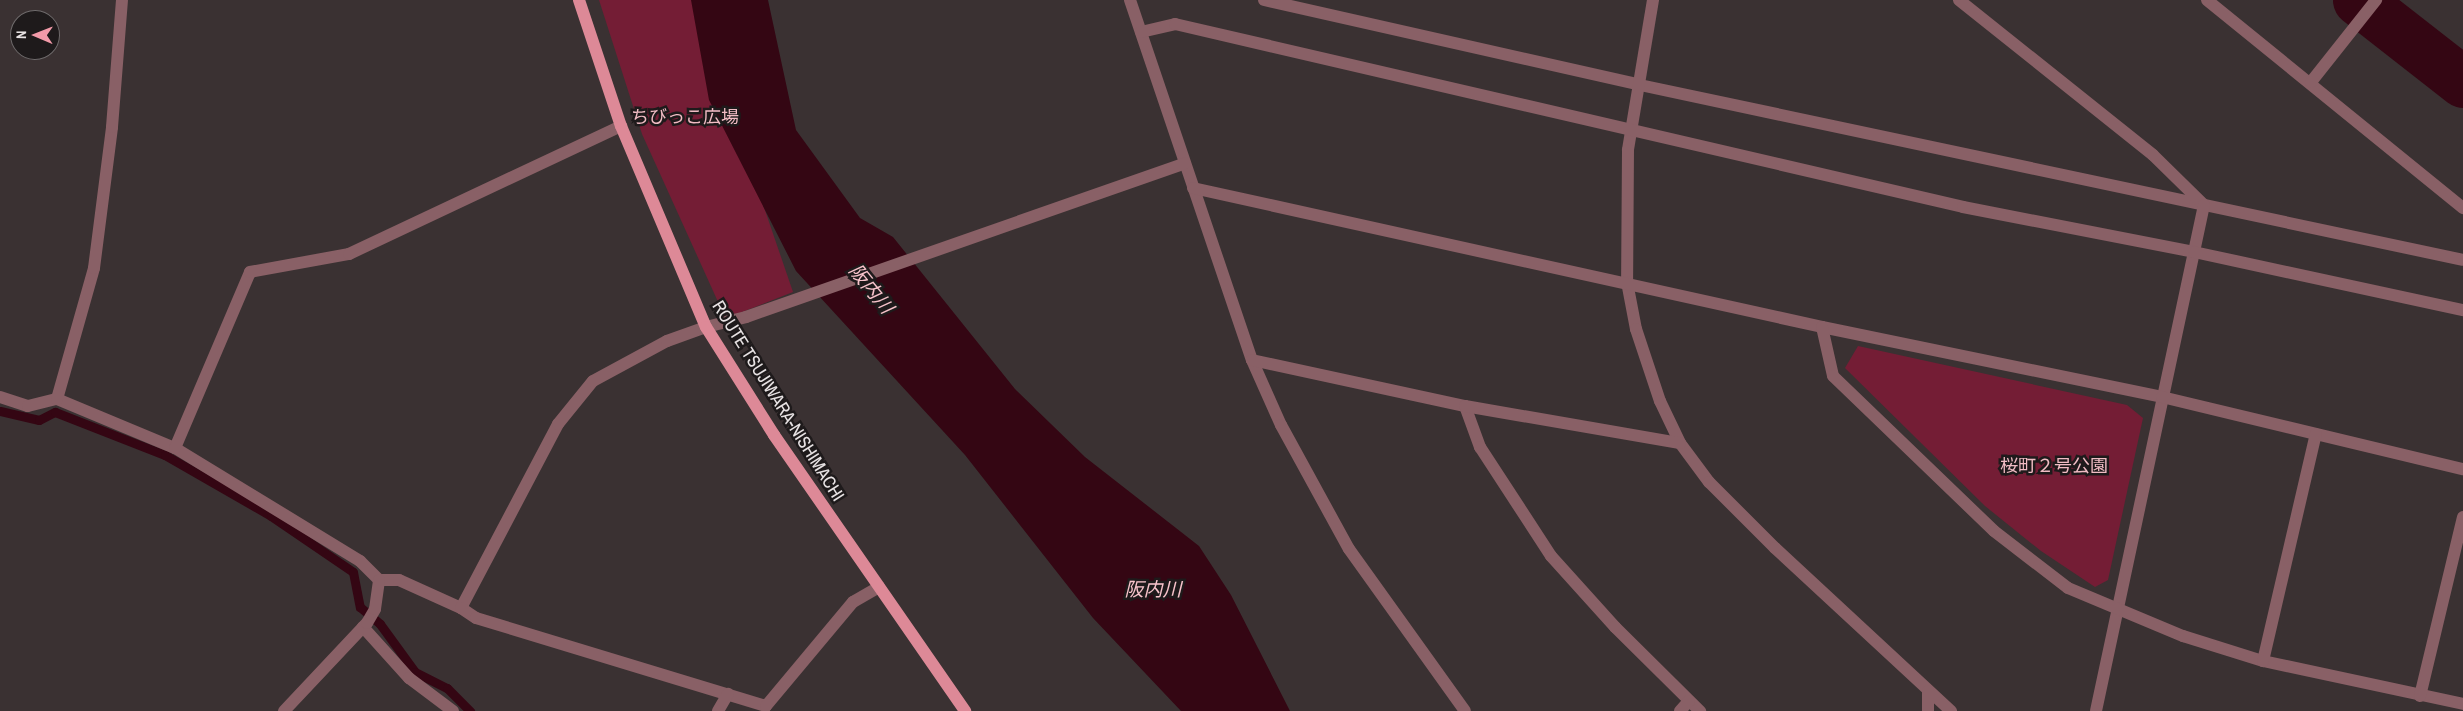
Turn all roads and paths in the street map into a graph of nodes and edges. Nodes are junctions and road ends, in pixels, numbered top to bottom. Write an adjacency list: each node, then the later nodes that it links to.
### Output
1 (122, 0): 27 (street)
2 (579, 0): 12 (main road, ROUTE TSUJIWARA-NISHIMACHI)
3 (1130, 0): 9 (street)
4 (1264, 0): 11 (street)
5 (1653, 0): 11 (street)
6 (1959, 0): 16 (street)
7 (2207, 0): 10 (street)
8 (2376, 0): 10 (street)
9 (1141, 32): 13 (street); 14 (street)
10 (2311, 82): 17 (street)
11 (1640, 85): 13 (street); 16 (street)
12 (621, 126): 22 (main road, ROUTE TSUJIWARA-NISHIMACHI); 31 (street)
13 (1632, 130): 18 (street); 20 (street)
14 (1185, 163): 15 (street); 22 (street)
15 (1193, 188): 20 (street); 24 (street)
16 (2204, 205): 18 (street); 19 (street)
17 (2463, 208)
18 (2194, 252): 21 (street); 26 (street)
19 (2463, 260)
20 (1627, 282): 23 (street); 30 (street)
21 (2463, 310)
22 (706, 327): 35 (main road, ROUTE TSUJIWARA-NISHIMACHI); 36 (street)
23 (1822, 327): 26 (street); 37 (street)
24 (1252, 360): 28 (street); 49 (street)
25 (0, 397): 27 (street)
26 (2162, 397): 29 (street); 37 (street)
27 (56, 399): 31 (street)
28 (1465, 406): 30 (street); 43 (street)
29 (2316, 434): 32 (street); 39 (street)
30 (1680, 443): 40 (street)
31 (175, 448): 34 (street)
32 (2463, 469)
33 (2463, 517): 42 (street)
34 (378, 580): 36 (street); 38 (street)
35 (879, 587): 41 (street); 48 (main road, ROUTE TSUJIWARA-NISHIMACHI)
36 (461, 608): 41 (street)
37 (2118, 610): 39 (street); 54 (street)
38 (365, 625): 45 (street); 46 (street)
39 (2263, 661): 42 (street)
40 (1928, 691): 52 (street); 53 (street)
41 (728, 694): 47 (street)
42 (2420, 696): 44 (street)
43 (1689, 701): 50 (street); 51 (street)
44 (2463, 704)
45 (284, 711)
46 (453, 711)
47 (718, 711)
48 (965, 711)
49 (1465, 711)
50 (1680, 711)
51 (1700, 711)
52 (1928, 711)
53 (1951, 711)
54 (2096, 711)

